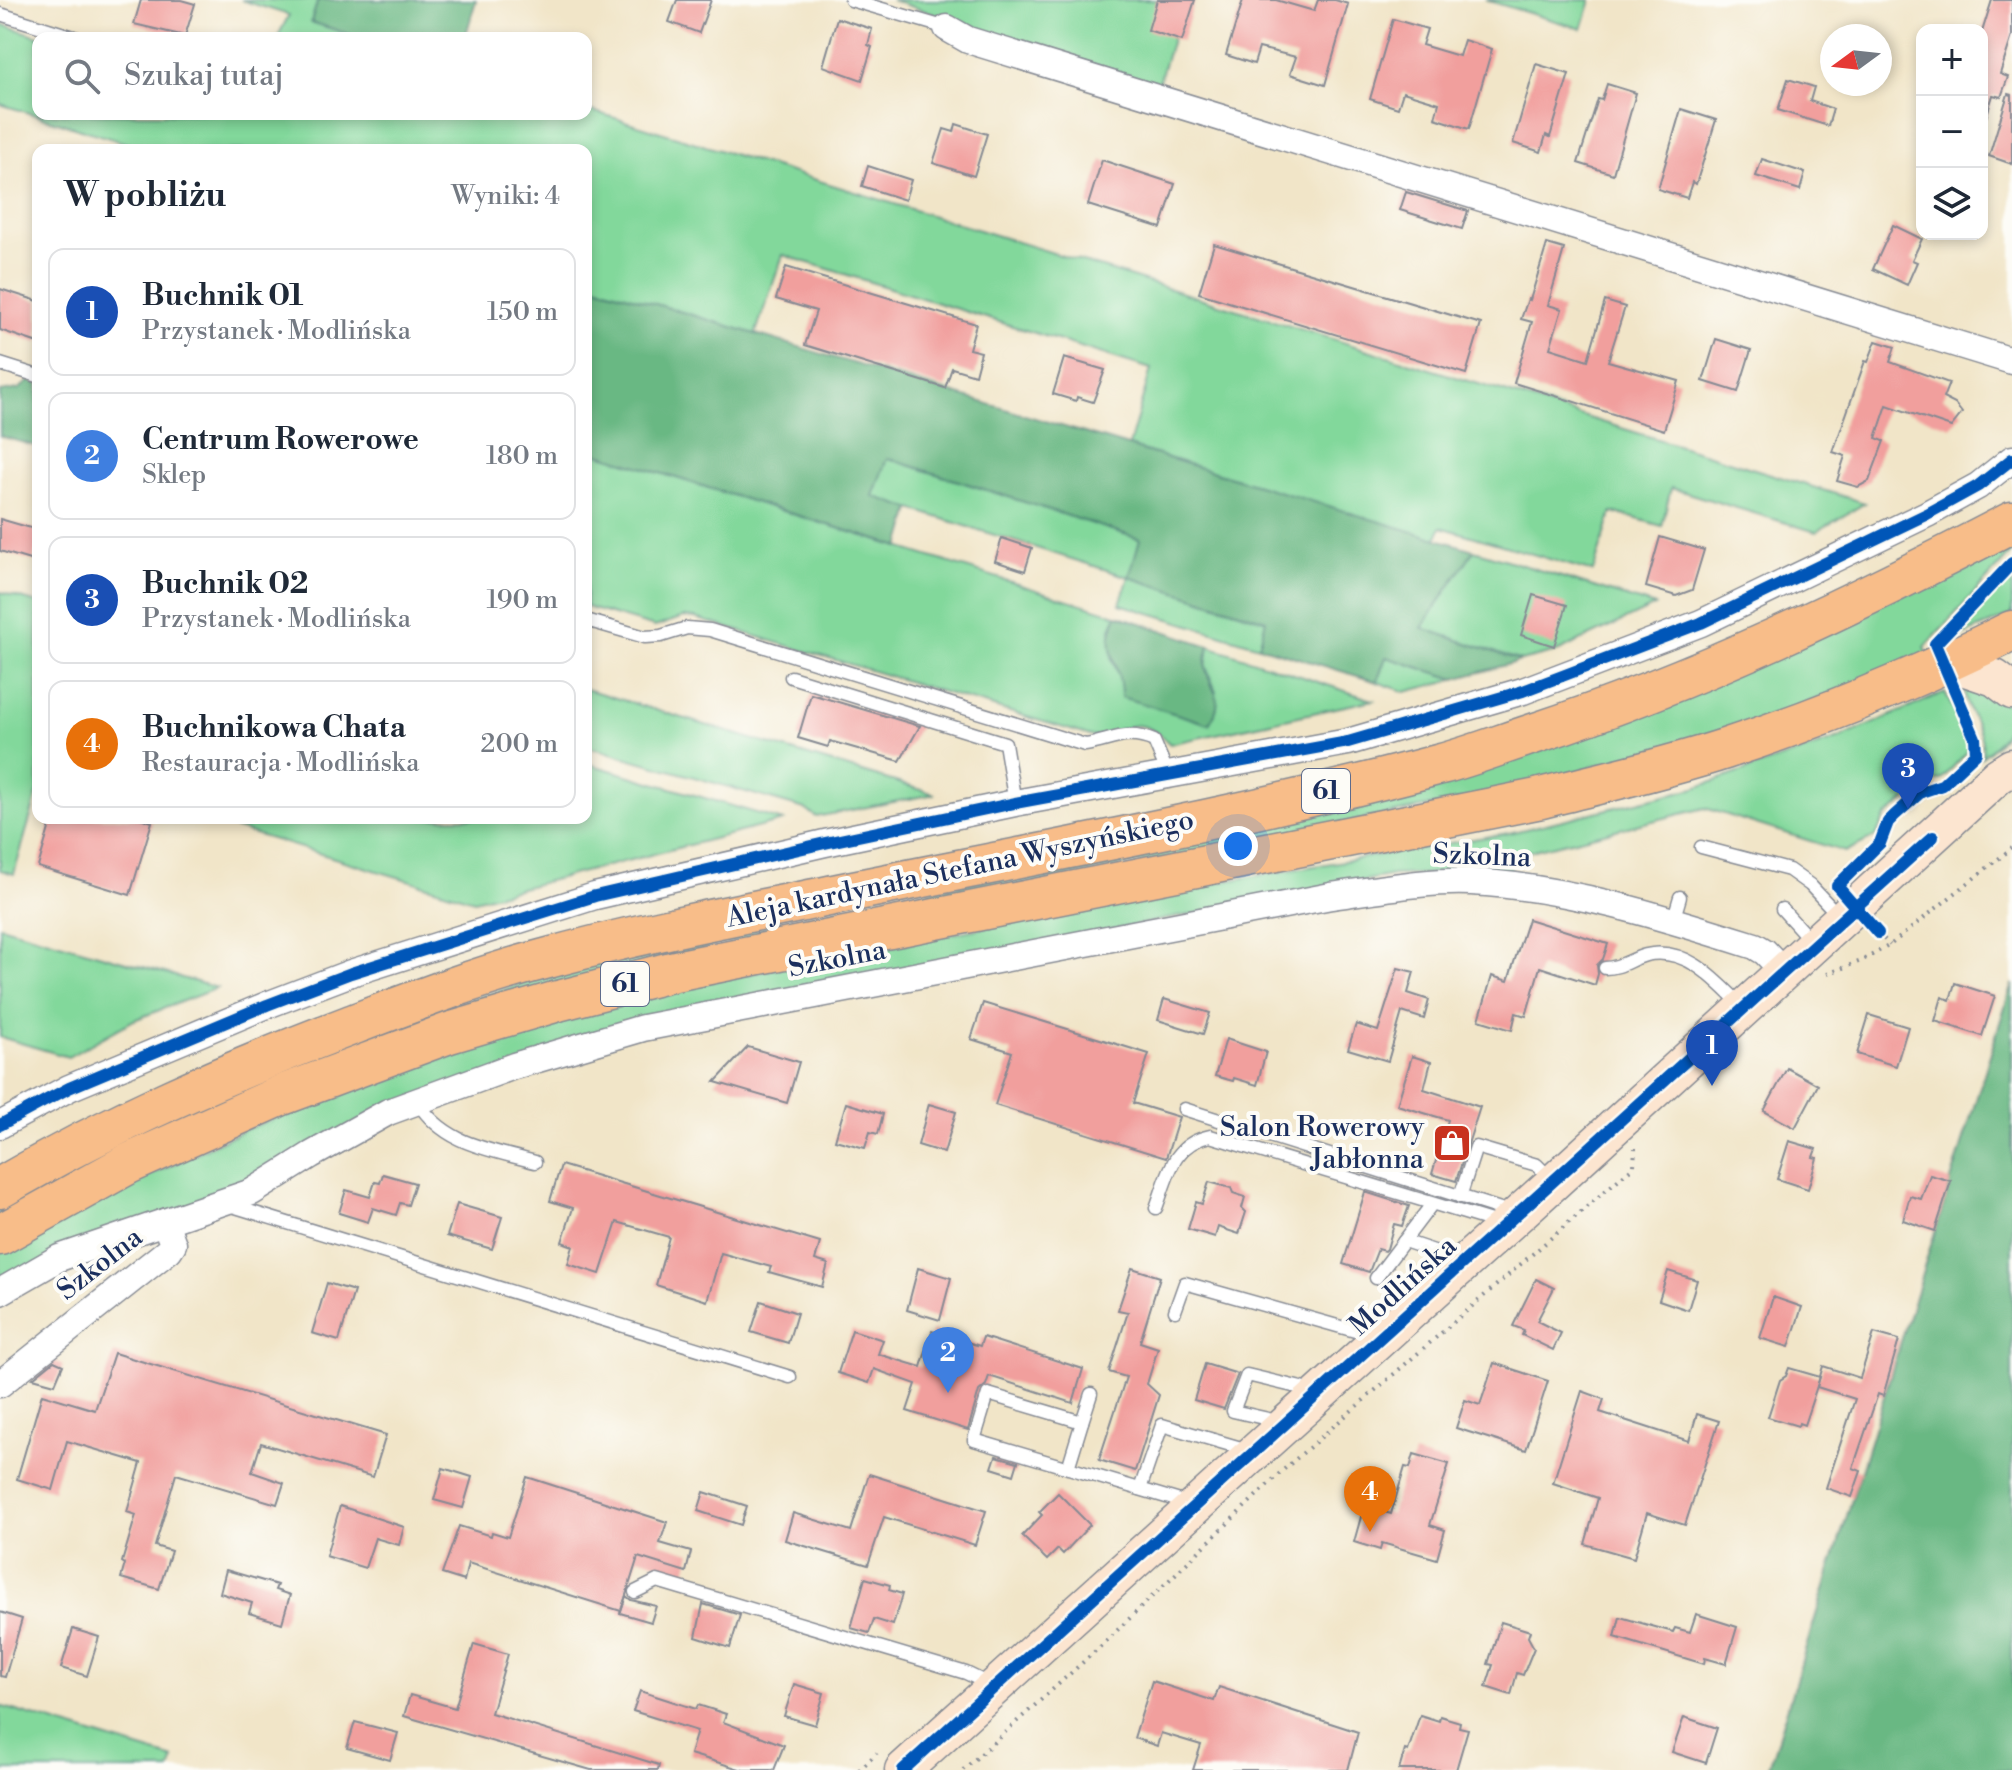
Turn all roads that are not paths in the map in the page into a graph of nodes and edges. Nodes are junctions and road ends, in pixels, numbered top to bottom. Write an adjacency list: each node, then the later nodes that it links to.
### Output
1 (851, 0): 3 (lane)
2 (0, 14): 4 (lane)
3 (947, 28): 5 (street)
4 (58, 32)
5 (2012, 361)
6 (0, 364): 7 (lane)
7 (32, 374)
8 (2012, 459): 16 (street)
9 (2012, 522): 30 (main road, Aleja kardynała Stefana Wyszyńskiego / 61)
10 (592, 622): 16 (lane)
11 (2012, 631): 12 (main road, Aleja kardynała Stefana Wyszyńskiego / 61)
12 (1946, 663): 14 (main road); 37 (main road, Aleja kardynała Stefana Wyszyńskiego / 61)
13 (791, 677): 17 (lane)
14 (2012, 691)
15 (2007, 765): 20 (main road, Modlińska)
16 (1168, 774): 17 (street)
17 (1015, 803): 27 (street)
18 (1701, 847): 20 (lane)
19 (1782, 909): 21 (lane)
20 (1842, 919): 21 (main road, Modlińska)
21 (1818, 960): 23 (main road, Modlińska)
22 (1605, 968): 24 (lane)
23 (1784, 972): 24 (main road, Modlińska); 25 (street, Szkolna)
24 (1745, 1008): 29 (main road, Modlińska)
25 (417, 1101): 28 (lane); 32 (street, Szkolna)
26 (1184, 1109): 31 (lane)
27 (0, 1125)
28 (535, 1162)
29 (1554, 1182): 31 (lane); 35 (main road, Modlińska)
30 (0, 1188)
31 (1460, 1197): 35 (lane)
32 (222, 1203): 36 (street, Szkolna); 44 (lane)
33 (1432, 1204): 34 (lane); 35 (lane); 38 (lane)
34 (1156, 1208)
35 (1512, 1220): 39 (main road, Modlińska)
36 (165, 1222): 41 (street); 45 (street, Szkolna)
37 (0, 1235)
38 (1404, 1241): 39 (lane); 40 (lane)
39 (1467, 1262): 43 (main road, Modlińska)
40 (1376, 1278)
41 (0, 1292)
42 (1175, 1311): 43 (lane)
43 (1381, 1338): 46 (main road, Modlińska)
44 (790, 1377)
45 (0, 1384)
46 (1321, 1392): 49 (main road, Modlińska); 49 (lane)
47 (1091, 1394): 48 (lane)
48 (1082, 1422): 51 (lane); 51 (lane)
49 (1288, 1423): 50 (main road, Modlińska)
50 (1255, 1452): 52 (lane); 53 (main road, Modlińska)
51 (1068, 1468): 52 (lane)
52 (1140, 1489): 53 (lane)
53 (1196, 1506): 55 (main road, Modlińska)
54 (635, 1592): 55 (lane)
55 (995, 1686): 56 (main road, Modlińska)
56 (903, 1770)

